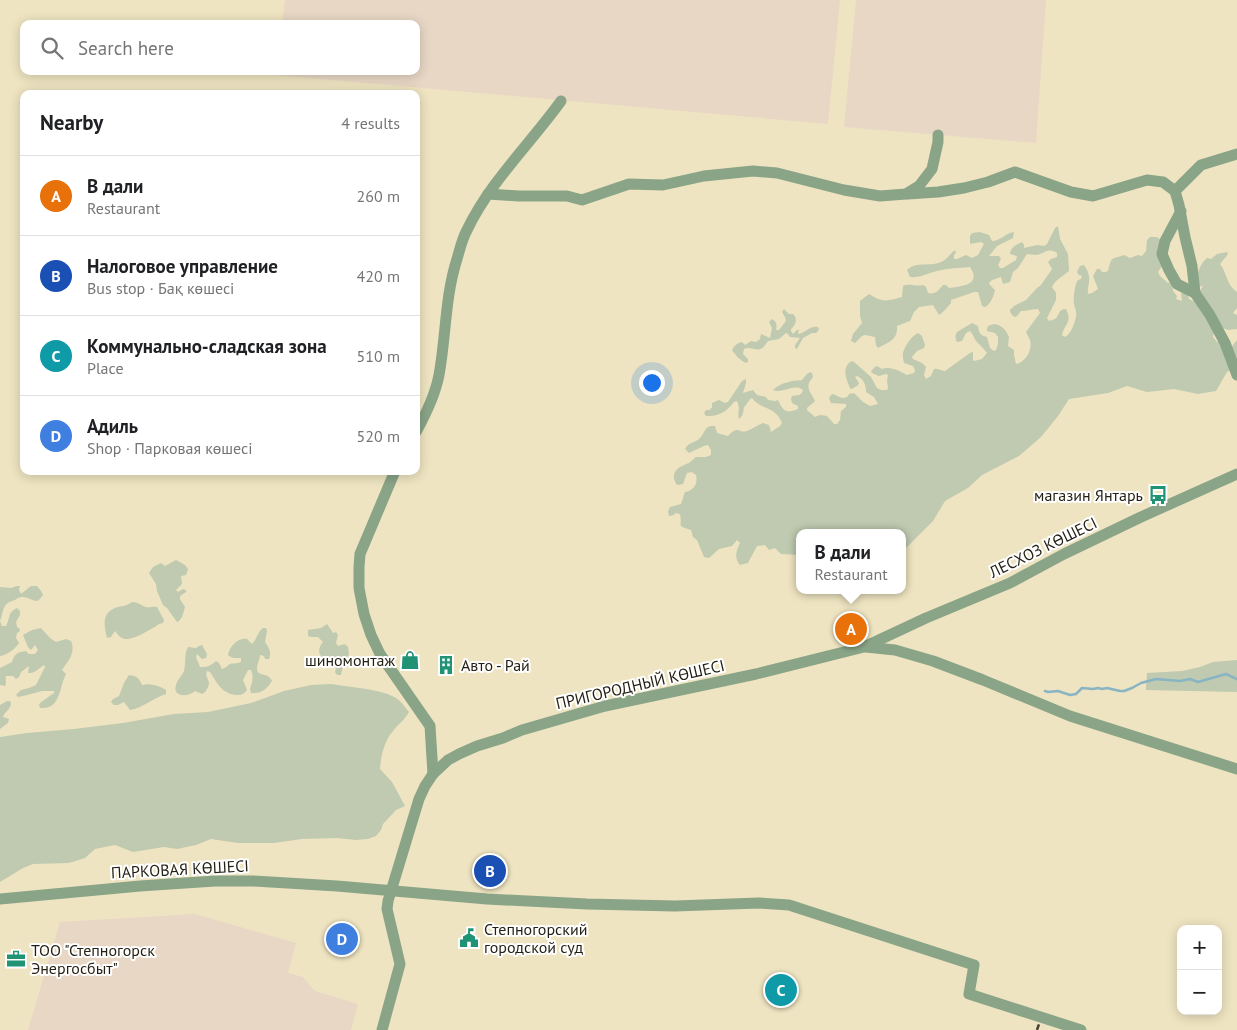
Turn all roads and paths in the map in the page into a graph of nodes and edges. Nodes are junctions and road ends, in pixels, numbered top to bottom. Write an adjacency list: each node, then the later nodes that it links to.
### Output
1 (561, 101): 5 (street)
2 (938, 134): 6 (street)
3 (1237, 154): 4 (street)
4 (1175, 191): 6 (street); 7 (street)
5 (488, 194): 6 (street); 10 (street)
6 (906, 194)
7 (1181, 211): 8 (street); 8 (street)
8 (1195, 293): 9 (street)
9 (1237, 375)
10 (420, 424)
11 (1237, 474): 13 (street, ЛЕСХОЗ КӨШЕСІ)
12 (393, 475): 15 (street)
13 (864, 647): 14 (street); 15 (street, ПРИГОРОДНЫЙ КӨШЕСІ)
14 (1237, 769)
15 (433, 774): 16 (street)
16 (391, 890): 17 (street, ПАРКОВАЯ КӨШЕСІ); 18 (street); 19 (street, ПАРКОВАЯ КӨШЕСІ)
17 (0, 899)
18 (382, 1030)
19 (1081, 1030)

